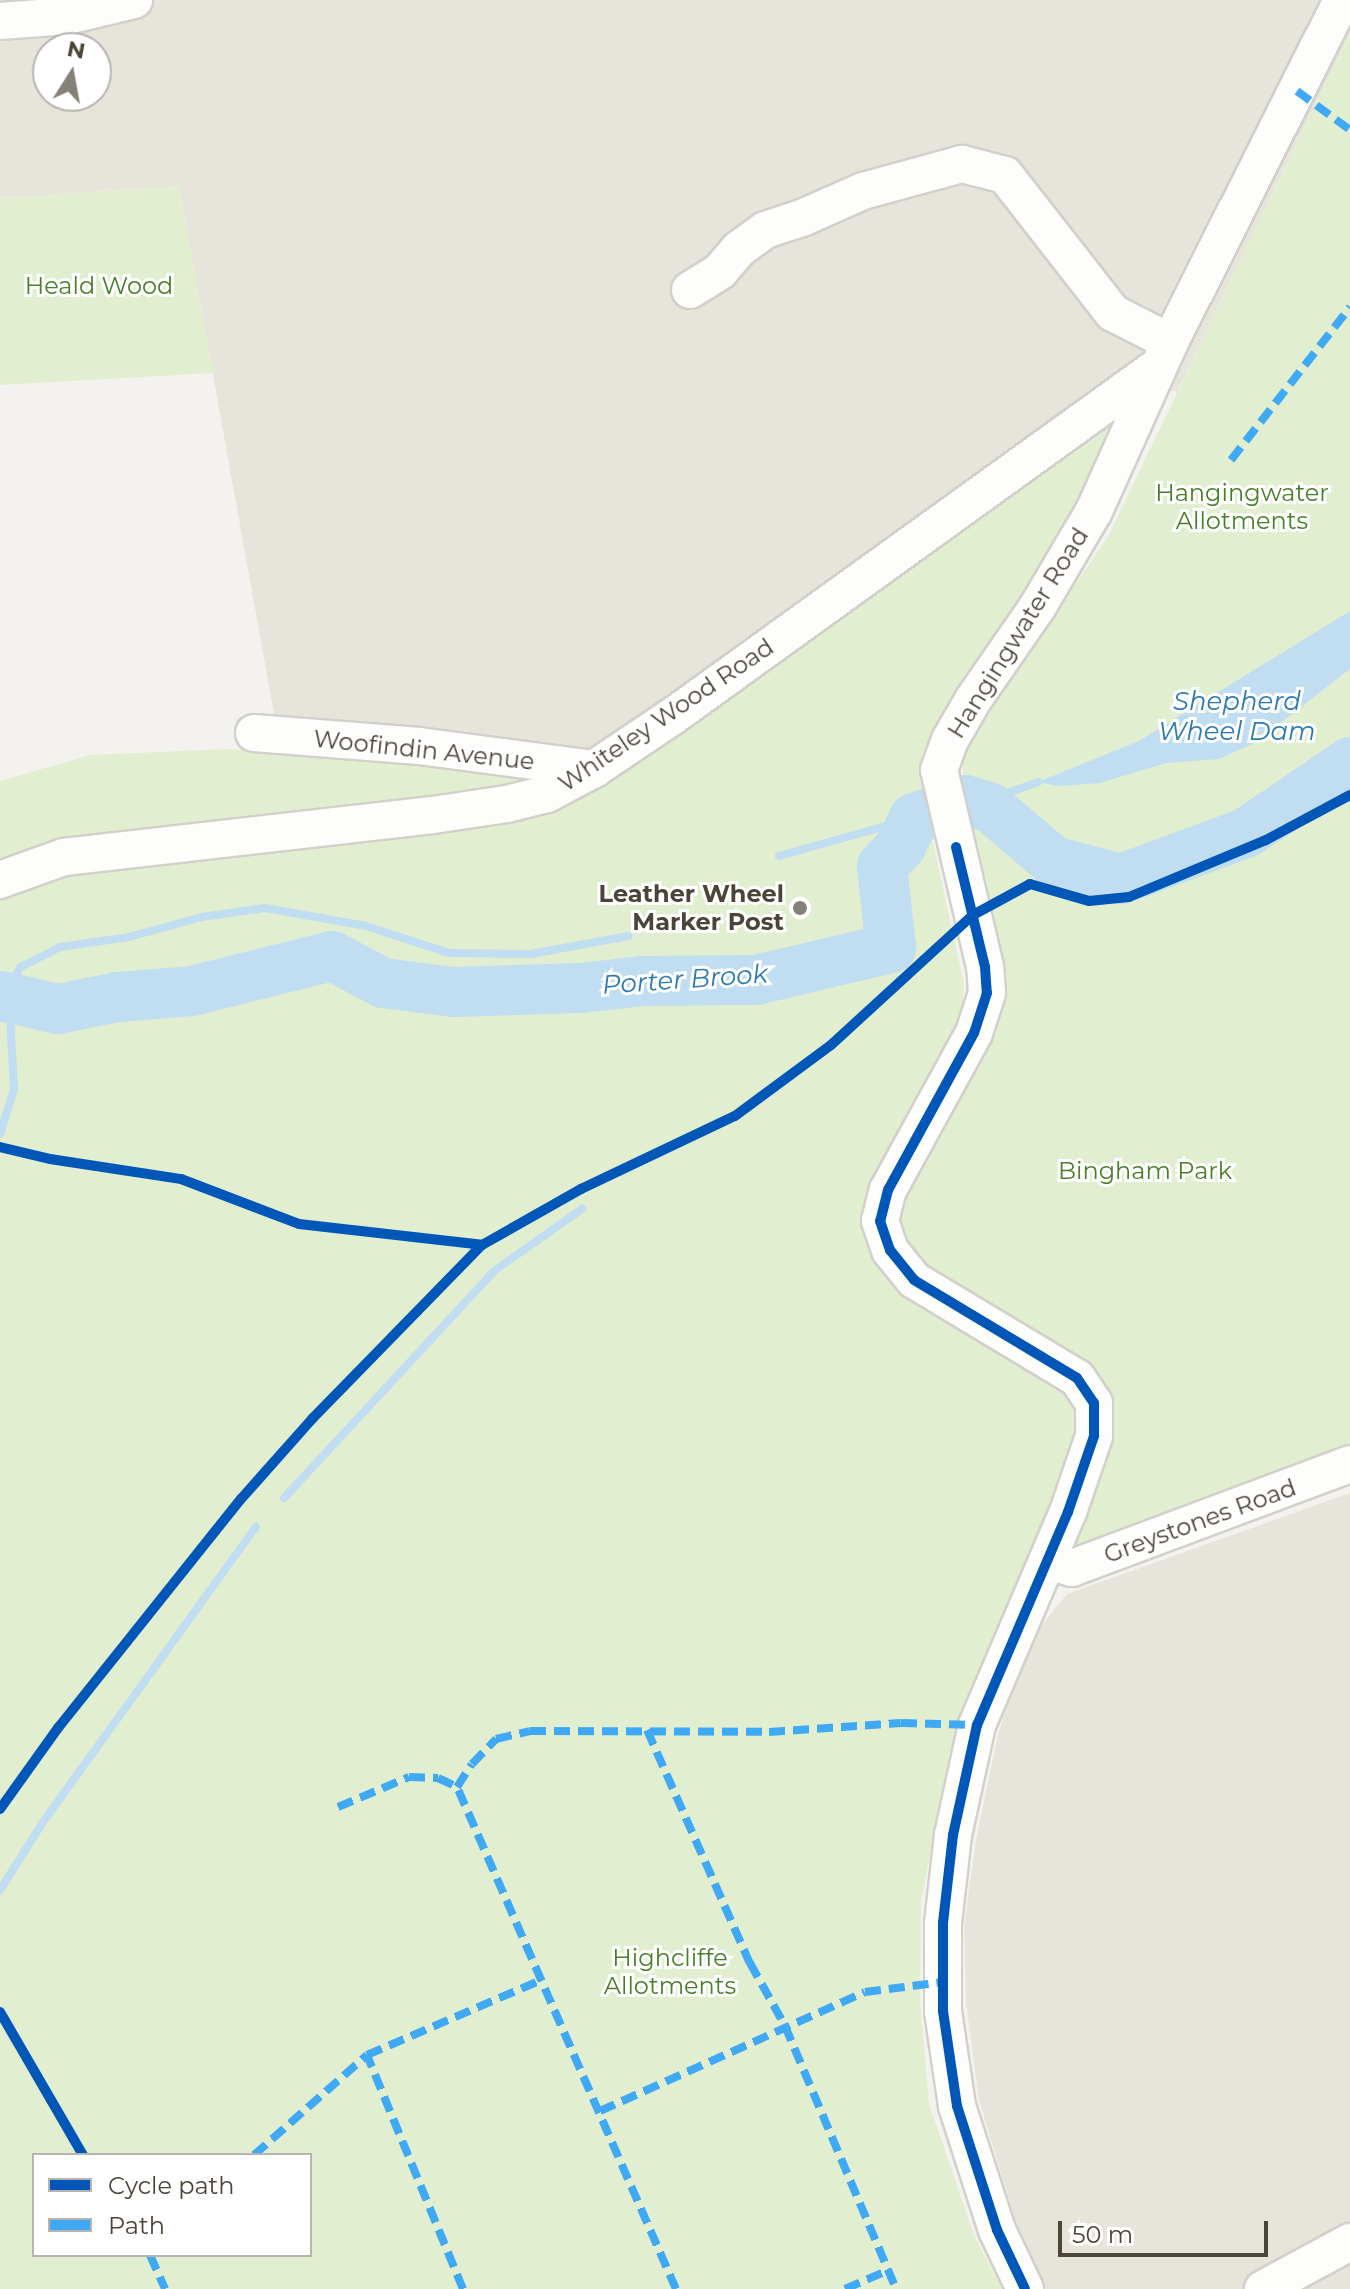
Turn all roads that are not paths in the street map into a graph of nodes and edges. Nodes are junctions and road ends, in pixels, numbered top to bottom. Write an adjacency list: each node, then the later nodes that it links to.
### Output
1 (134, 0): 3 (street)
2 (1342, 0): 5 (street, Hangingwater Road)
3 (0, 21)
4 (690, 290): 5 (street)
5 (1164, 354): 7 (street, Whiteley Wood Road); 10 (street, Hangingwater Road)
6 (254, 733): 7 (street, Woofindin Avenue)
7 (594, 769): 8 (street, Whiteley Wood Road)
8 (0, 880)
9 (1350, 1464): 10 (street, Greystones Road)
10 (1048, 1561): 12 (street)
11 (1350, 2242): 13 (street)
12 (1025, 2289)
13 (1263, 2289)

